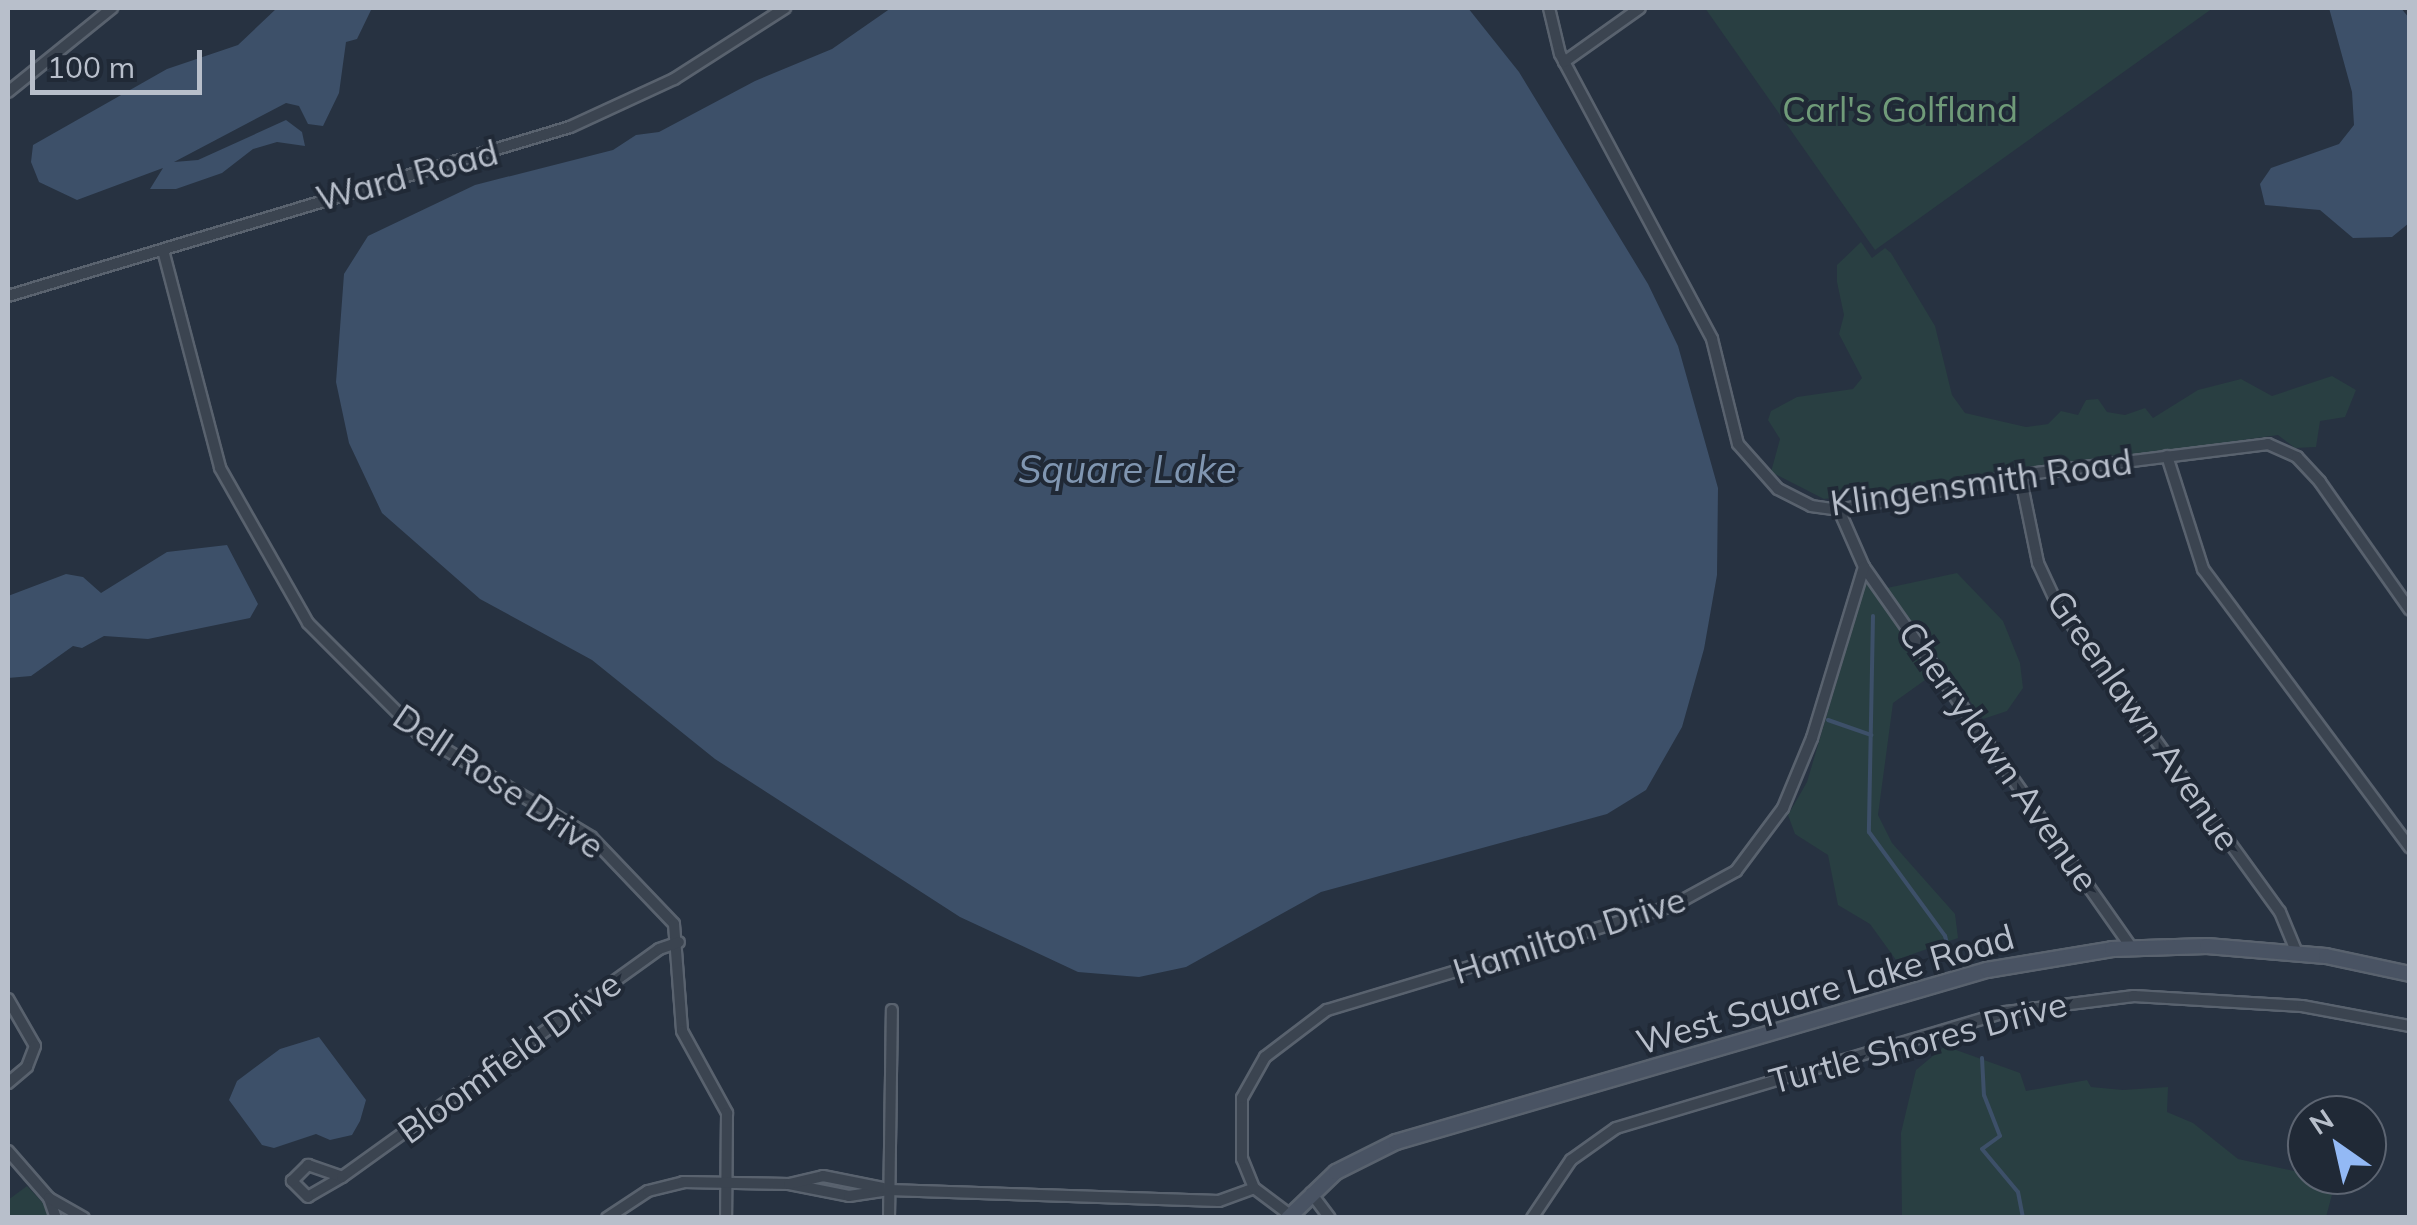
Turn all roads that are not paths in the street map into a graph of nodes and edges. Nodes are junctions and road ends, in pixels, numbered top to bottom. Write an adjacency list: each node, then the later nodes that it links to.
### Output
1 (112, 8): 6 (street)
2 (785, 8): 7 (street, Ward Road)
3 (1549, 8): 5 (street, Klingensmith Road)
4 (1640, 8): 5 (street)
5 (1564, 62): 11 (street, Klingensmith Road)
6 (8, 92)
7 (163, 250): 8 (street, Ward Road); 15 (street, Dell Rose Drive)
8 (8, 296)
9 (2167, 456): 10 (street, Klingensmith Road); 13 (street, Klingensmith Road); 14 (street)
10 (2020, 475): 11 (street, Klingensmith Road); 17 (street, Greenlawn Avenue)
11 (1838, 510): 12 (street)
12 (1864, 567): 16 (street, Cherrylawn Avenue); 27 (street, Hamilton Drive)
13 (2410, 610)
14 (2410, 848)
15 (679, 942): 24 (street, Bloomfield Drive); 25 (street, Dell Rose Drive)
16 (2130, 948): 17 (street, West Square Lake Road); 29 (street, West Square Lake Road)
17 (2297, 953): 18 (street, West Square Lake Road)
18 (2410, 974)
19 (8, 1000): 22 (street)
20 (892, 1010): 28 (street)
21 (2410, 1026): 38 (street, Turtle Shores Drive)
22 (8, 1083)
23 (8, 1151): 30 (street)
24 (342, 1177): 24 (street, Bloomfield Drive)
25 (727, 1183): 26 (street); 34 (street); 35 (street, Dell Rose Drive)
26 (789, 1184): 28 (street); 28 (street)
27 (1254, 1188): 28 (street); 31 (street)
28 (889, 1190): 36 (street)
29 (1311, 1193): 31 (street, West Square Lake Road); 37 (street)
30 (49, 1198): 32 (street); 33 (street)
31 (1289, 1216)
32 (56, 1218)
33 (84, 1218)
34 (607, 1218)
35 (726, 1218)
36 (889, 1218)
37 (1330, 1218)
38 (1532, 1218)

